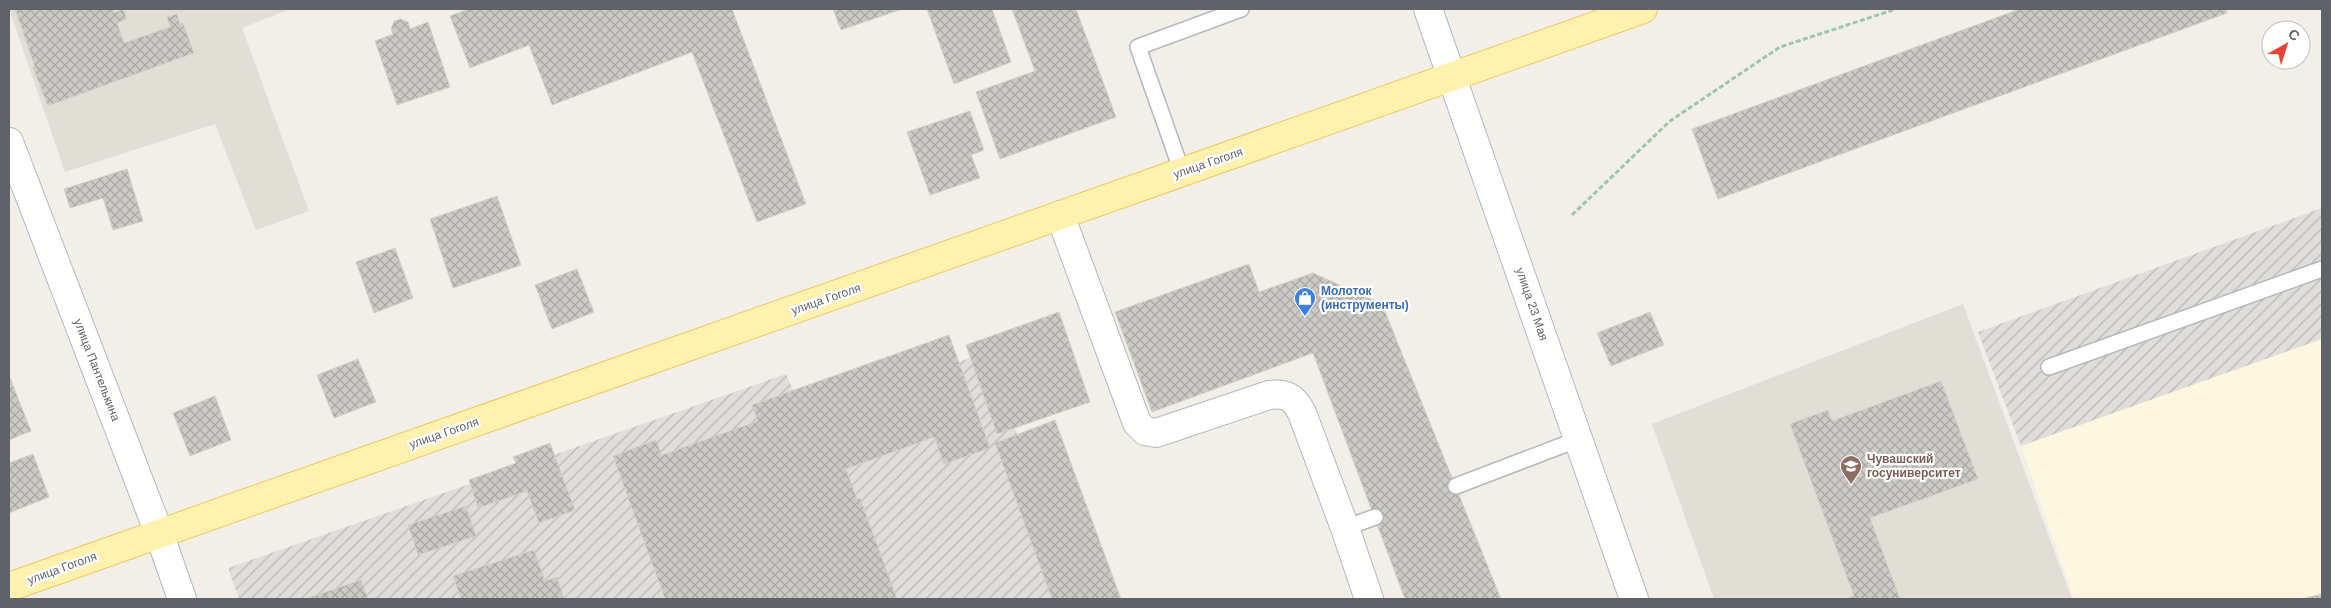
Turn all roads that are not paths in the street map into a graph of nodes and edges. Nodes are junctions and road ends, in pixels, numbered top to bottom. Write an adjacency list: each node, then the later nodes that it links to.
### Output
1 (1241, 9): 6 (lane)
2 (1428, 9): 4 (street, улица 23 Мая)
3 (1643, 9): 4 (main road, улица Гоголя)
4 (1452, 78): 6 (main road, улица Гоголя); 10 (street, улица 23 Мая)
5 (9, 142): 14 (street, улица Пантелькина)
6 (1182, 172): 7 (main road, улица Гоголя)
7 (1060, 215): 13 (street); 14 (main road, улица Гоголя)
8 (2322, 269): 9 (lane)
9 (2049, 367)
10 (1579, 439): 11 (lane); 18 (street, улица 23 Мая)
11 (1456, 486)
12 (1375, 517): 13 (lane)
13 (1345, 528): 17 (street)
14 (159, 533): 15 (main road, улица Гоголя); 16 (street, улица Пантелькина)
15 (9, 587)
16 (182, 599)
17 (1368, 599)
18 (1634, 599)

